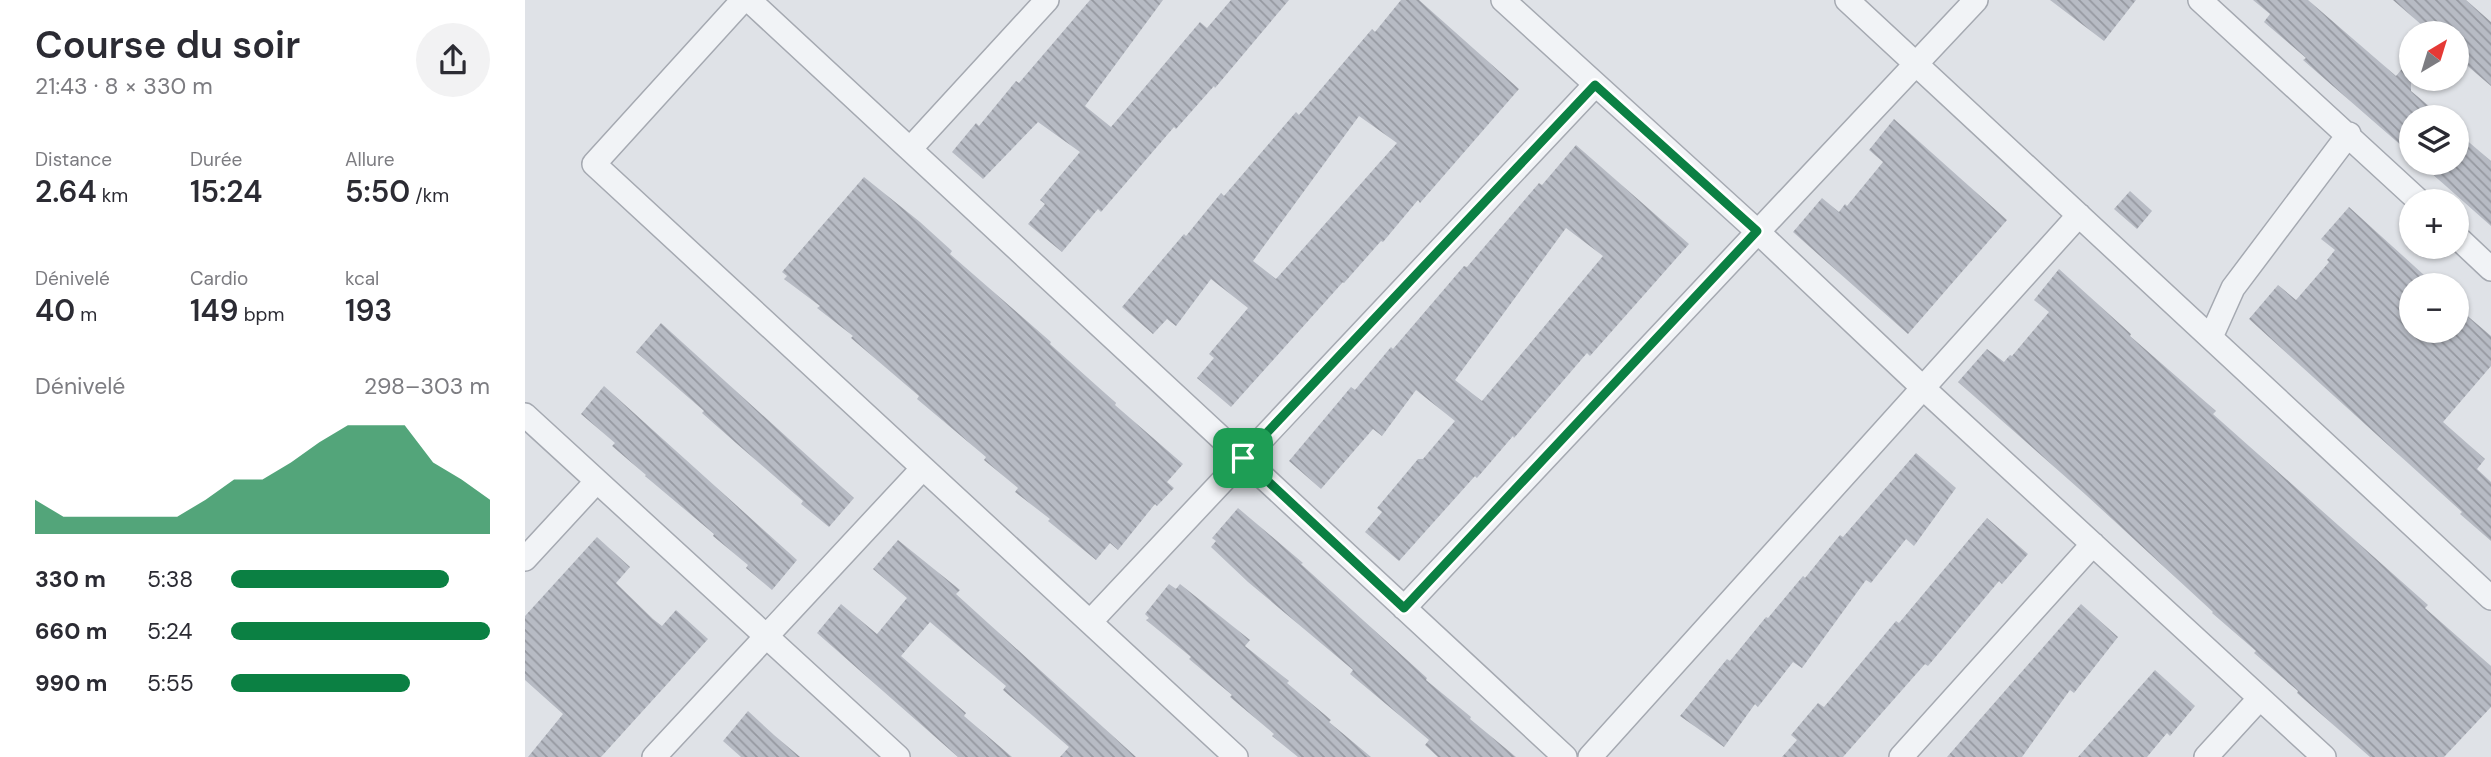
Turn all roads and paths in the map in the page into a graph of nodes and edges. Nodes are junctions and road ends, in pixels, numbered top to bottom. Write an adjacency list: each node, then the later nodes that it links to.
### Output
1 (743, 0): 21 (street)
2 (749, 0): 11 (street)
3 (1047, 0): 11 (street)
4 (1503, 0): 9 (street)
5 (1847, 0): 8 (street)
6 (1976, 0): 8 (street)
7 (2200, 0): 10 (street)
8 (1917, 64): 13 (street); 14 (street)
9 (1595, 85): 14 (street); 20 (street)
10 (2349, 134): 12 (street); 17 (street)
11 (910, 149): 20 (street)
12 (2406, 189)
13 (2079, 215): 17 (street); 18 (street)
14 (1757, 231): 18 (street); 26 (street)
15 (2469, 248): 16 (street)
16 (2491, 269)
17 (2211, 337): 25 (street)
18 (1922, 387): 23 (street); 34 (street)
19 (525, 415): 22 (street)
20 (1243, 458): 26 (street); 27 (street)
21 (923, 468): 27 (street); 28 (street)
22 (596, 482): 24 (street); 28 (street)
23 (2093, 544): 29 (street); 35 (street)
24 (525, 559)
25 (2491, 597)
26 (1404, 608): 33 (street)
27 (1090, 622): 32 (street)
28 (767, 636): 30 (street); 31 (street)
29 (2260, 698): 36 (street); 37 (street)
30 (654, 757)
31 (898, 757)
32 (1236, 757)
33 (1565, 757)
34 (1590, 757)
35 (1901, 757)
36 (2206, 757)
37 (2324, 757)

